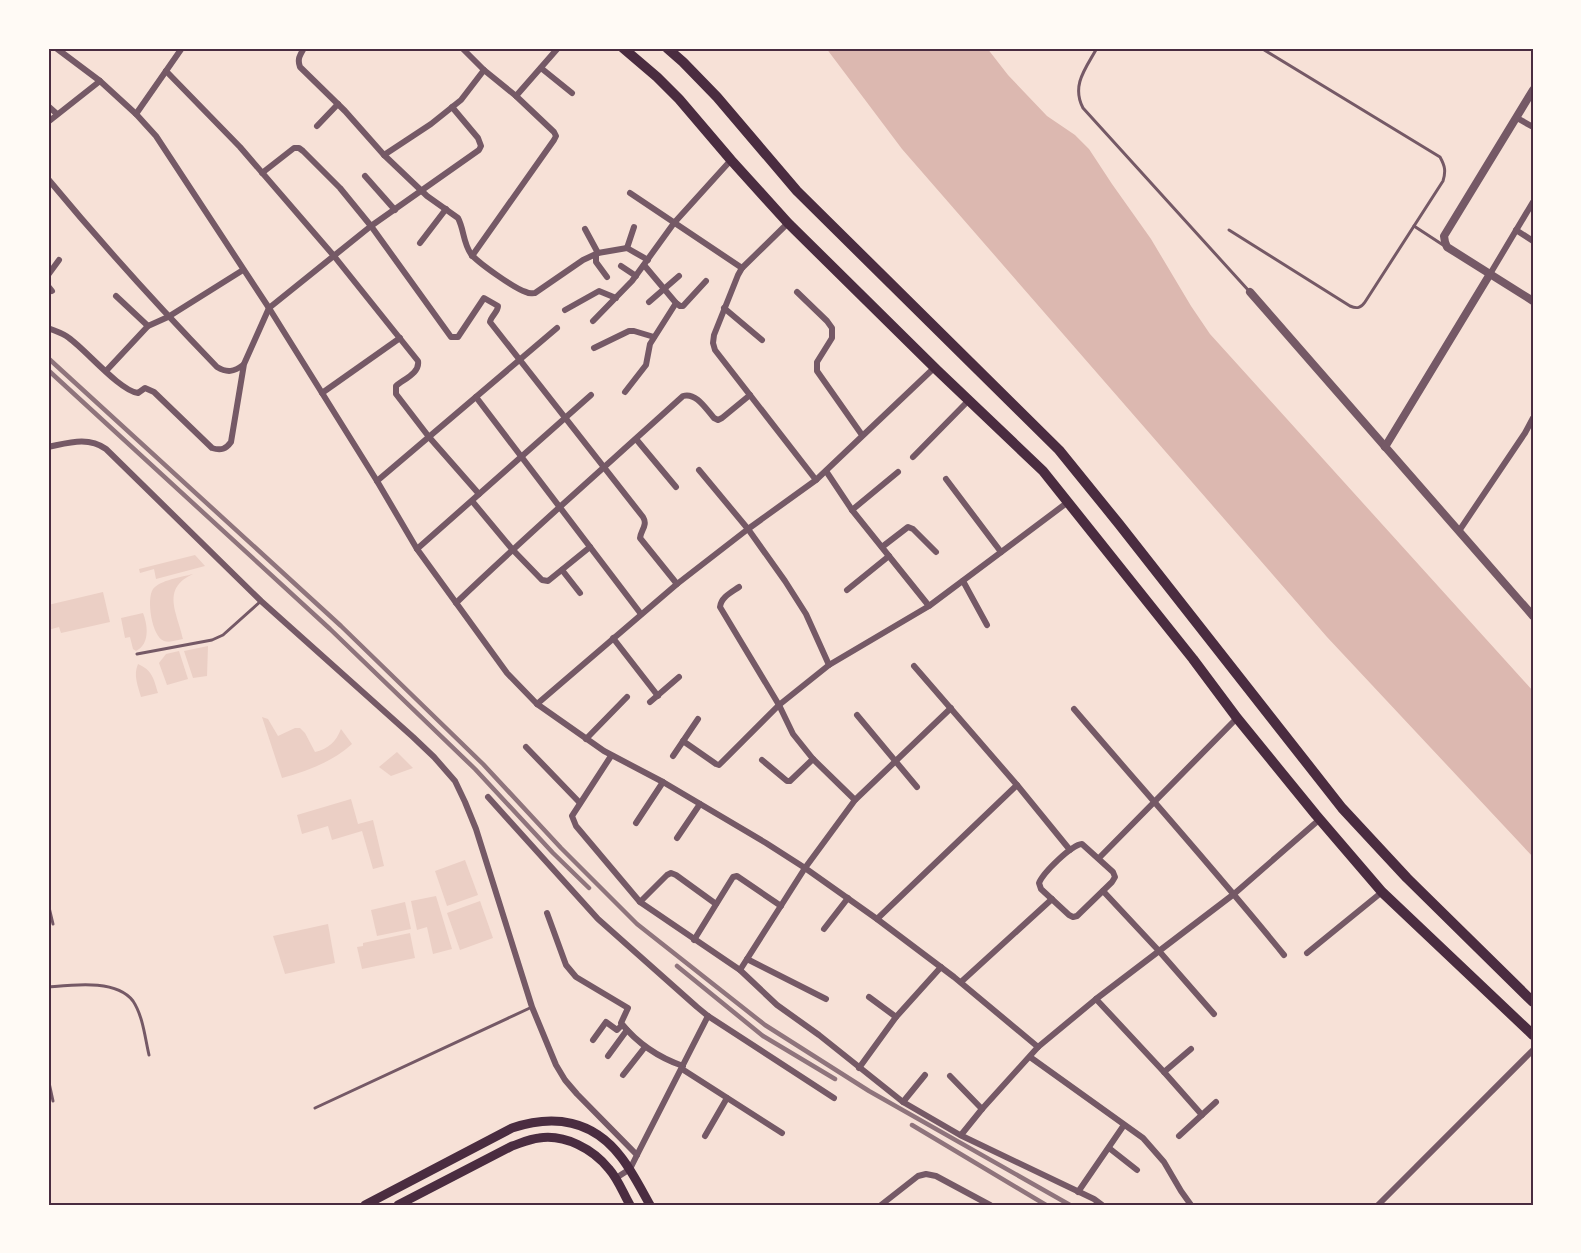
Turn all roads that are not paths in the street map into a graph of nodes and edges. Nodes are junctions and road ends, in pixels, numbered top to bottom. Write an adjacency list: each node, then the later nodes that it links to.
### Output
1 (56, 48): 13 (street)
2 (182, 48): 12 (street)
3 (304, 48): 17 (street)
4 (462, 48): 11 (street)
5 (558, 48): 10 (street)
6 (623, 48): 27 (highway)
7 (667, 48): 198 (highway)
8 (1097, 48): 64 (lane)
9 (1262, 48): 39 (lane)
10 (541, 68): 15 (street); 16 (street)
11 (484, 70): 16 (street); 19 (street)
12 (166, 71): 21 (street); 28 (street)
13 (100, 81): 20 (street); 21 (street)
14 (1533, 90): 22 (street)
15 (572, 93)
16 (516, 96): 50 (street)
17 (339, 104): 24 (street); 26 (street)
18 (48, 106): 20 (street)
19 (452, 107): 26 (street); 31 (street)
20 (57, 114): 23 (street)
21 (136, 114): 55 (street)
22 (1517, 118): 25 (street); 46 (street)
23 (48, 122)
24 (317, 126)
25 (1533, 128)
26 (384, 155): 31 (street)
27 (731, 160): 36 (street); 37 (highway)
28 (262, 173): 38 (street); 49 (street)
29 (365, 176): 35 (street)
30 (48, 179): 73 (street)
31 (422, 191): 34 (street); 35 (street)
32 (630, 192): 36 (street)
33 (1533, 202): 43 (street)
34 (446, 209): 45 (street); 50 (street)
35 (395, 210): 38 (street)
36 (674, 222): 52 (street); 54 (street)
37 (789, 223): 54 (street); 84 (highway)
38 (371, 226): 49 (street); 82 (street)
39 (1414, 226): 42 (lane); 46 (lane)
40 (634, 227): 47 (street)
41 (585, 229): 48 (street)
42 (1229, 230)
43 (1516, 230): 44 (street); 56 (street)
44 (1533, 241)
45 (420, 243)
46 (1448, 247): 56 (street)
47 (627, 248): 48 (street); 52 (street)
48 (597, 254): 50 (street); 60 (street)
49 (334, 256): 70 (street); 79 (street)
50 (472, 256)
51 (59, 260): 57 (street)
52 (646, 262): 58 (street); 62 (street)
53 (621, 266): 58 (street)
54 (742, 268): 71 (street)
55 (243, 270): 70 (street); 73 (street)
56 (1490, 274): 67 (street); 98 (street)
57 (48, 275)
58 (636, 276): 66 (street)
59 (679, 276): 62 (street)
60 (607, 277)
61 (706, 281): 69 (street)
62 (664, 289): 68 (street); 69 (street)
63 (797, 292): 94 (street)
64 (1250, 292): 98 (street)
65 (116, 296): 75 (street)
66 (616, 298): 72 (street); 74 (street)
67 (1533, 301)
68 (649, 302)
69 (676, 303): 78 (street)
70 (269, 308): 83 (street); 87 (street)
71 (724, 308): 80 (street); 89 (street)
72 (565, 310)
73 (168, 317): 75 (street); 83 (street)
74 (593, 321)
75 (148, 326): 85 (street)
76 (48, 328): 85 (street)
77 (557, 328): 82 (street)
78 (654, 337): 81 (street); 86 (street)
79 (400, 338): 87 (street); 95 (street)
80 (762, 340)
81 (594, 348)
82 (519, 360): 90 (street); 92 (street)
83 (243, 364): 85 (street)
84 (934, 368): 91 (highway); 94 (street)
85 (106, 371)
86 (625, 392)
87 (322, 393): 107 (street)
88 (591, 395): 92 (street)
89 (750, 395): 96 (street); 106 (street)
90 (476, 397): 95 (street); 99 (street)
91 (969, 400): 100 (street); 111 (highway)
92 (566, 417): 99 (street); 101 (street)
93 (1533, 418): 115 (street)
94 (862, 435): 103 (street)
95 (429, 437): 107 (street); 109 (street)
96 (636, 439): 101 (street); 108 (street)
97 (48, 447): 129 (street)
98 (1385, 447): 115 (street)
99 (521, 457): 109 (street); 112 (street)
100 (913, 457)
101 (605, 467): 112 (street); 125 (street)
102 (699, 470): 114 (street)
103 (826, 471): 106 (street); 113 (street)
104 (898, 472): 113 (street)
105 (946, 479): 121 (street)
106 (816, 480): 114 (street)
107 (377, 481): 118 (street)
108 (676, 487)
109 (479, 494): 110 (street)
110 (472, 501): 118 (street); 119 (street)
111 (1068, 502): 121 (street); 148 (highway)
112 (559, 507): 116 (street); 119 (street)
113 (852, 510): 117 (street)
114 (747, 529): 125 (street); 137 (street)
115 (1459, 531): 133 (street)
116 (590, 547): 123 (street); 132 (street)
117 (882, 547): 120 (street); 122 (street)
118 (417, 549): 130 (street)
119 (512, 549): 123 (street); 130 (street)
120 (936, 552)
121 (1001, 552): 124 (street)
122 (889, 556): 127 (street); 131 (street)
123 (562, 570): 128 (street)
124 (963, 580): 131 (street); 134 (street)
125 (677, 584): 132 (street)
126 (739, 587): 144 (street)
127 (847, 590)
128 (580, 593)
129 (261, 601): 136 (lane); 199 (street)
130 (456, 603): 143 (street)
131 (929, 606): 137 (street)
132 (641, 614): 135 (street)
133 (1533, 616)
134 (987, 625)
135 (613, 638): 140 (street); 143 (street)
136 (137, 654)
137 (829, 665): 144 (street)
138 (914, 666): 145 (street)
139 (679, 677): 140 (street)
140 (658, 696): 142 (street)
141 (627, 697): 150 (street)
142 (650, 702)
143 (537, 704): 150 (street)
144 (779, 705): 151 (street); 155 (street)
145 (951, 708): 157 (street); 159 (street)
146 (1074, 709): 164 (street)
147 (857, 715): 157 (street)
148 (1237, 718): 164 (street); 166 (highway)
149 (698, 719): 151 (street)
150 (586, 739): 153 (street)
151 (683, 741): 154 (street)
152 (526, 747): 163 (street)
153 (611, 756): 158 (street); 163 (street)
154 (672, 756)
155 (813, 759): 156 (street); 162 (street)
156 (762, 760)
157 (896, 761): 160 (street); 162 (street)
158 (663, 782): 165 (street); 167 (street)
159 (1017, 785): 169 (street); 183 (street)
160 (917, 787)
161 (488, 797): 201 (street)
162 (855, 800): 171 (street)
163 (580, 803): 177 (street)
164 (1154, 803): 170 (street); 174 (street)
165 (700, 804): 168 (street); 171 (street)
166 (1320, 819): 173 (highway); 174 (street)
167 (636, 823)
168 (677, 838)
169 (1070, 850): 170 (street); 176 (street)
170 (1099, 858): 172 (street)
171 (805, 868): 175 (street); 180 (street)
172 (1103, 891): 176 (street); 187 (street)
173 (1382, 892): 188 (street); 204 (highway)
174 (1234, 894): 187 (street); 189 (street)
175 (848, 898): 183 (street); 185 (street)
176 (1052, 899): 193 (street)
177 (640, 902): 179 (street); 186 (street)
178 (48, 903): 182 (lane)
179 (716, 904): 180 (street); 186 (street)
180 (780, 906): 190 (street)
181 (547, 913): 203 (street)
182 (50, 917): 184 (lane)
183 (877, 918): 191 (street)
184 (53, 924)
185 (824, 929)
186 (694, 940): 192 (street)
187 (1159, 951): 197 (street); 200 (street)
188 (1307, 954)
189 (1284, 955)
190 (747, 959): 192 (street); 196 (street)
191 (941, 967): 193 (street); 202 (street)
192 (740, 970): 214 (street)
193 (961, 982): 207 (street)
194 (48, 987): 210 (lane)
195 (869, 997): 202 (street)
196 (826, 999)
197 (1096, 999): 207 (street); 215 (street)
198 (1533, 1002)
199 (532, 1007): 225 (lane); 234 (street)
200 (1214, 1014)
201 (708, 1016): 213 (street); 221 (street)
202 (896, 1017): 214 (street)
203 (624, 1027): 205 (street); 206 (street); 211 (street)
204 (1533, 1035)
205 (593, 1040)
206 (645, 1047): 213 (street); 216 (street)
207 (1038, 1047): 212 (street)
208 (1191, 1049): 215 (street)
209 (1533, 1050): 247 (street)
210 (149, 1055)
211 (608, 1056)
212 (1030, 1057): 226 (street); 228 (street)
213 (682, 1067): 220 (street); 234 (street)
214 (859, 1068): 223 (street)
215 (1164, 1072): 227 (street)
216 (623, 1075)
217 (925, 1075): 223 (street)
218 (950, 1076): 226 (street)
219 (48, 1078): 222 (lane)
220 (727, 1098): 229 (street); 231 (street)
221 (834, 1098)
222 (53, 1101)
223 (903, 1102): 230 (street)
224 (1216, 1102): 227 (street)
225 (315, 1108)
226 (982, 1108): 230 (street)
227 (1202, 1115): 232 (street)
228 (1124, 1125): 233 (street); 246 (street)
229 (782, 1133)
230 (961, 1135): 238 (street)
231 (705, 1136)
232 (1179, 1136)
233 (1109, 1148): 236 (street); 238 (street)
234 (638, 1155): 235 (street)
235 (630, 1169): 237 (street); 239 (main road); 242 (main road)
236 (1137, 1170)
237 (616, 1178): 240 (main road); 241 (main road)
238 (1078, 1192): 245 (street)
239 (366, 1205)
240 (398, 1205)
241 (630, 1205)
242 (650, 1205)
243 (881, 1205): 244 (street)
244 (990, 1205)
245 (1102, 1205)
246 (1191, 1205)
247 (1378, 1205)

